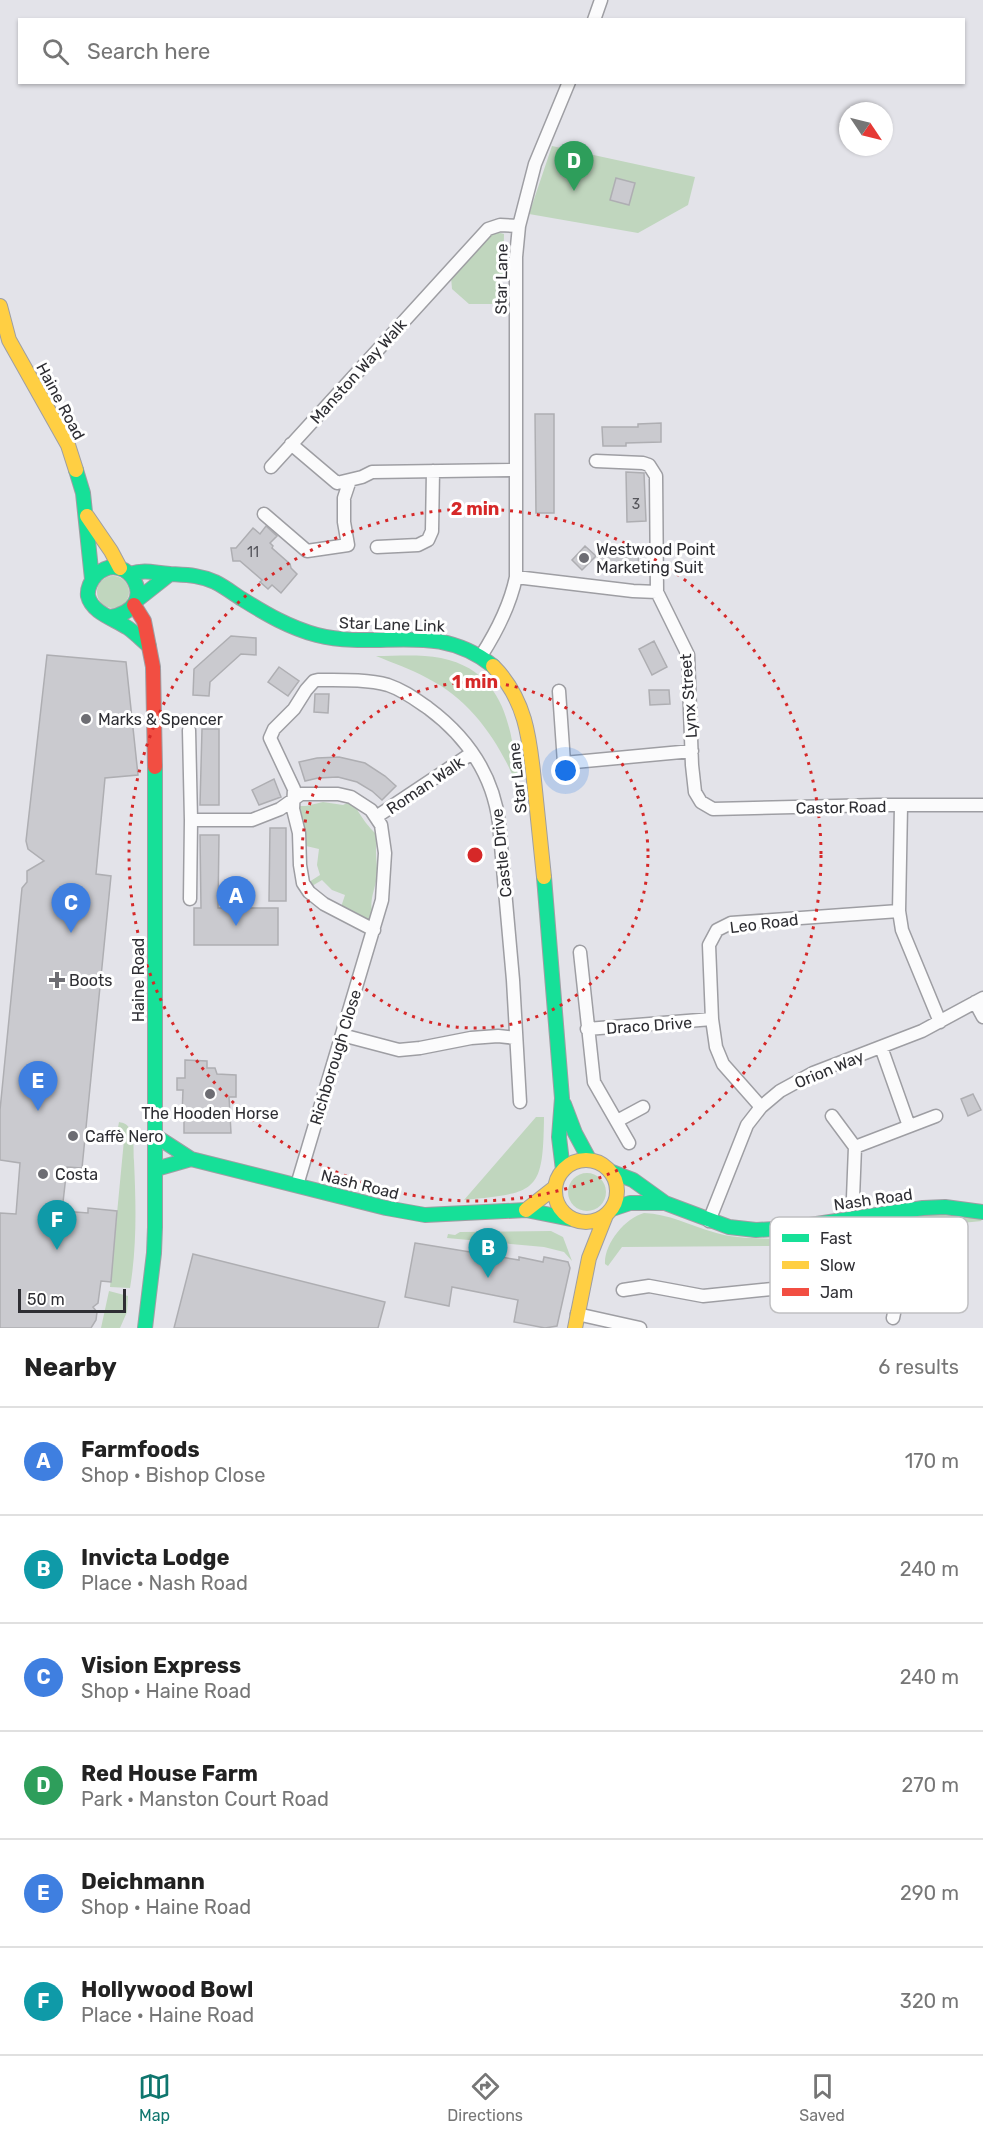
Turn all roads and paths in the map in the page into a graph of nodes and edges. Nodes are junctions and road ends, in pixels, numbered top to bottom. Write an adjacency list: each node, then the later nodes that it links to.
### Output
1 (601, 0): 2 (street)
2 (595, 18)
3 (568, 84): 4 (street, Star Lane)
4 (519, 226): 7 (street, Manston Way Walk); 10 (street, Star Lane)
5 (0, 306): 6 (street, Haine Road)
6 (5, 336): 14 (street, Haine Road)
7 (291, 444): 9 (street, Manston Way Walk); 12 (street)
8 (596, 461): 20 (street)
9 (271, 467)
10 (516, 470): 11 (street); 18 (street, Star Lane)
11 (433, 471): 12 (street); 15 (street)
12 (350, 480): 13 (street)
13 (264, 514)
14 (86, 515): 16 (street, Haine Road); 19 (street, Haine Road)
15 (377, 547)
16 (125, 571): 17 (street, Star Lane Link); 19 (street); 21 (street, Haine Road)
17 (170, 574): 21 (street); 24 (street, Star Lane Link)
18 (516, 577): 20 (street); 24 (street, Star Lane)
19 (92, 579): 22 (street, Haine Road)
20 (657, 592): 27 (street, Lynx Street)
21 (136, 603): 22 (street); 23 (street, Haine Road)
22 (110, 617): 23 (street, Haine Road)
23 (148, 646): 55 (street, Haine Road)
24 (481, 656): 47 (street, Star Lane)
25 (559, 691): 27 (street)
26 (189, 730): 34 (street)
27 (692, 751): 30 (street, Lynx Street)
28 (472, 753): 29 (street, Castle Drive); 33 (street, Roman Walk); 45 (street, Castle Drive)
29 (293, 799): 33 (street); 34 (street); 37 (street)
30 (701, 802): 31 (street, Castor Road)
31 (901, 806): 32 (street, Castor Road); 36 (street)
32 (983, 806)
33 (376, 817): 37 (street, Richborough Close)
34 (191, 820): 35 (street)
35 (190, 899)
36 (899, 911): 41 (street, Leo Road); 42 (street)
37 (374, 930): 44 (street, Richborough Close)
38 (580, 952): 43 (street, Draco Drive)
39 (979, 1000): 40 (street); 42 (street, Orion Way)
40 (983, 1017)
41 (712, 1019): 43 (street, Draco Drive); 50 (street, Leo Road)
42 (940, 1022): 46 (street, Orion Way)
43 (587, 1029): 53 (street, Draco Drive)
44 (342, 1035): 45 (street); 63 (street, Richborough Close)
45 (516, 1038): 48 (street, Castle Drive)
46 (880, 1047): 50 (street, Orion Way); 54 (street)
47 (562, 1098): 59 (street, Star Lane); 61 (street, Star Lane)
48 (520, 1102)
49 (644, 1107): 53 (street)
50 (761, 1107): 72 (street, Orion Way)
51 (832, 1116): 57 (street)
52 (936, 1116): 54 (street)
53 (617, 1121): 56 (street, Draco Drive)
54 (909, 1126): 57 (street)
55 (154, 1135): 58 (street, Nash Road); 60 (street, Haine Road)
56 (629, 1143)
57 (855, 1147): 65 (street)
58 (191, 1159): 60 (street, Nash Road); 63 (street, Nash Road)
59 (589, 1160): 61 (street); 62 (street)
60 (156, 1168): 79 (street, Haine Road)
61 (562, 1170): 64 (street)
62 (612, 1173): 66 (street, Nash Road); 68 (street)
63 (297, 1185): 67 (street, Nash Road)
64 (554, 1188): 67 (street); 71 (street)
65 (853, 1198)
66 (665, 1203): 68 (street, Nash Road); 72 (street, Nash Road)
67 (526, 1210): 71 (street, Nash Road)
68 (609, 1212): 71 (street); 74 (street)
69 (983, 1212): 70 (street, Nash Road)
70 (863, 1217)
71 (573, 1220): 74 (street)
72 (709, 1221): 73 (street, Nash Road)
73 (770, 1229)
74 (589, 1257): 80 (street)
75 (770, 1289): 76 (street)
76 (623, 1290)
77 (894, 1313): 78 (street)
78 (893, 1318)
79 (145, 1321): 81 (street, Haine Road)
80 (576, 1321): 82 (street)
81 (137, 1328)
82 (640, 1328)

